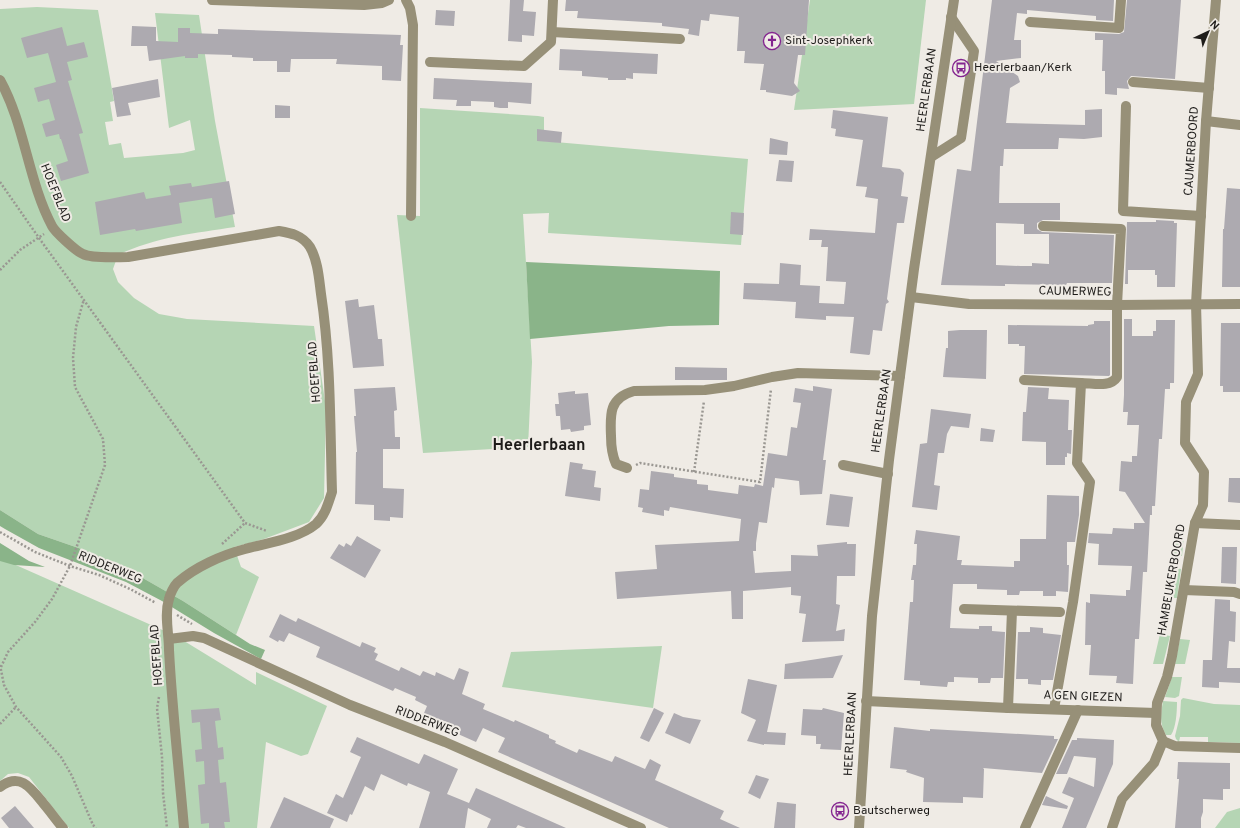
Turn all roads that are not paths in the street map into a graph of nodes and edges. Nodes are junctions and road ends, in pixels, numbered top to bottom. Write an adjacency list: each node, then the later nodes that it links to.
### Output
1 (212, 0): 2 (street)
2 (389, 0)
3 (406, 0): 20 (street)
4 (553, 0): 10 (street)
5 (954, 0): 8 (street, HEERLERBAAN)
6 (1121, 0): 9 (street)
7 (1216, 0): 15 (street, CAUMERBOORD)
8 (951, 17): 19 (street, HEERLERBAAN); 19 (street)
9 (1030, 22)
10 (552, 32): 11 (street); 12 (street)
11 (680, 39)
12 (430, 62)
13 (0, 80): 40 (street, HOEFBLAD)
14 (1133, 82): 15 (street)
15 (1209, 88): 17 (street, CAUMERBOORD)
16 (1126, 106): 21 (street)
17 (1206, 121): 18 (street); 21 (street, CAUMERBOORD)
18 (1240, 125)
19 (931, 157): 23 (street, HEERLERBAAN)
20 (411, 216)
21 (1201, 216): 24 (street, CAUMERBOORD)
22 (1043, 226): 26 (street)
23 (911, 297): 26 (street, CAUMERWEG); 27 (street, HEERLERBAAN)
24 (1196, 304): 25 (street, CAUMERWEG); 26 (street, CAUMERWEG); 33 (street, HAMBEUKERBOORD)
25 (1240, 304)
26 (1117, 305): 29 (street)
27 (900, 376): 31 (street); 32 (street, HEERLERBAAN)
28 (1024, 380): 29 (street)
29 (1081, 383): 43 (street)
30 (843, 465): 32 (street)
31 (627, 468)
32 (888, 474): 41 (street, HEERLERBAAN)
33 (1195, 523): 34 (street); 35 (street, HAMBEUKERBOORD)
34 (1240, 525)
35 (1184, 590): 36 (street); 45 (street, HAMBEUKERBOORD)
36 (1240, 594)
37 (964, 609): 38 (street)
38 (1012, 611): 39 (street); 42 (street)
39 (1060, 612)
40 (169, 639): 50 (street, HOEFBLAD); 51 (street, RIDDERWEG)
41 (866, 701): 42 (street, A GEN GIEZEN); 52 (street, HEERLERBAAN)
42 (1008, 708): 43 (street, A GEN GIEZEN)
43 (1054, 709): 44 (street, A GEN GIEZEN)
44 (1078, 710): 45 (street, A GEN GIEZEN); 53 (street)
45 (1156, 713): 46 (street, HAMBEUKERBOORD)
46 (1163, 741): 47 (street); 54 (street)
47 (1240, 748)
48 (0, 787): 49 (street)
49 (63, 828)
50 (184, 828)
51 (641, 828)
52 (860, 828)
53 (1025, 828)
54 (1112, 828)

